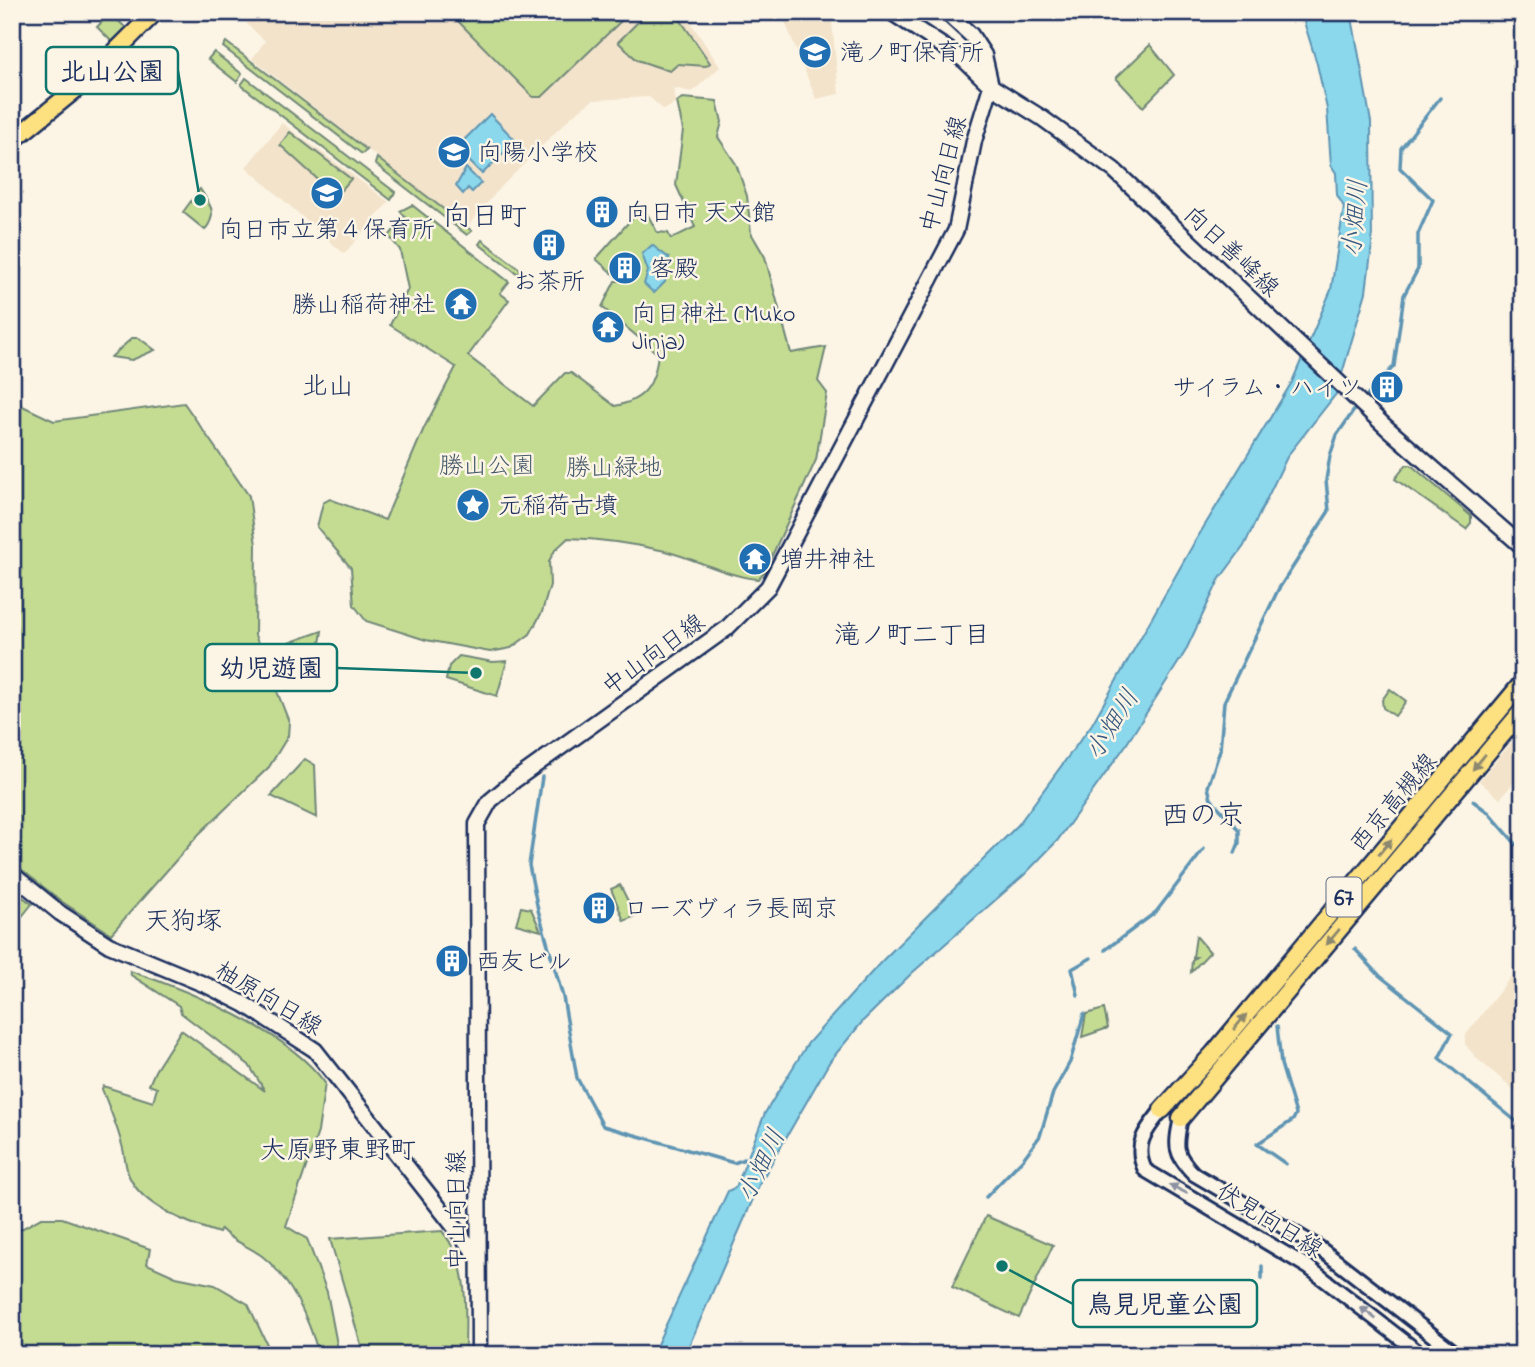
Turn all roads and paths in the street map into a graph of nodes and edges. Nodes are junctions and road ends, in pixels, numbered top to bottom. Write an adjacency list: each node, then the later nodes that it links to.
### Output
1 (155, 12): 5 (main road)
2 (891, 12): 4 (main road, 向日善峰線)
3 (946, 12): 4 (main road)
4 (991, 86): 6 (main road, 向日善峰線); 14 (main road, 中山向日線)
5 (12, 141)
6 (1523, 547)
7 (1523, 682): 10 (main road, 西京高槻線 / 67, one-way to 7)
8 (1523, 710): 11 (main road, 西京高槻線 / 67, one-way to 11)
9 (12, 874): 14 (main road, 柚原向日線)
10 (1214, 1053): 11 (main road); 12 (main road, 西京高槻線 / 67)
11 (1227, 1063): 13 (main road, 西京高槻線 / 67)
12 (1162, 1110): 16 (street, 伏見向日線, one-way to 12)
13 (1181, 1118): 17 (street, 伏見向日線)
14 (478, 1256): 15 (main road, 中山向日線)
15 (479, 1355)
16 (1422, 1355)
17 (1458, 1355)

